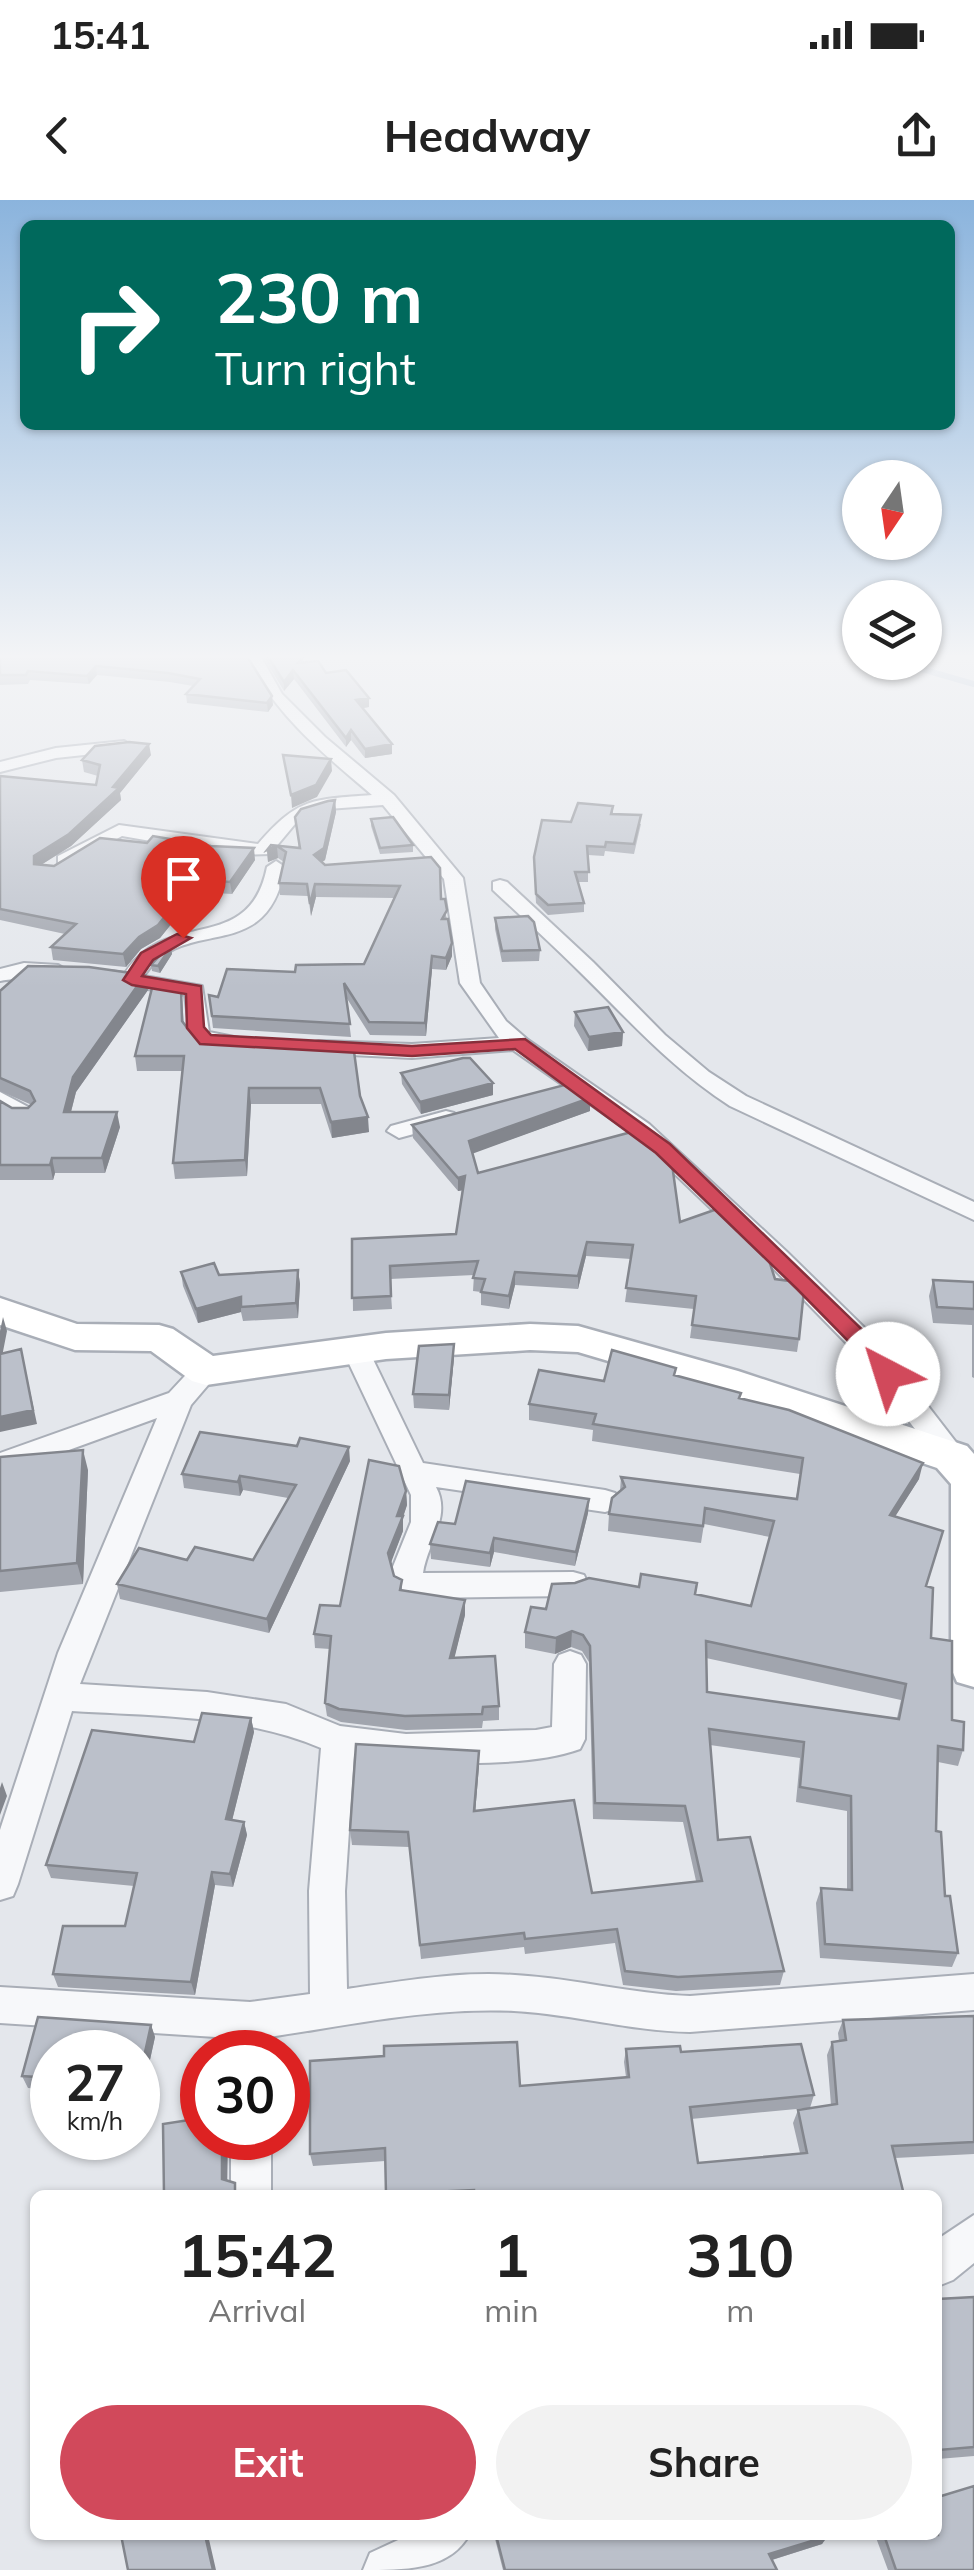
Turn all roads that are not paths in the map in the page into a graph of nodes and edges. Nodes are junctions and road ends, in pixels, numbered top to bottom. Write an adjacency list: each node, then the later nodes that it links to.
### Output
1 (351, 766): 2 (street)
2 (388, 799): 4 (street); 8 (street)
3 (276, 867): 7 (street)
4 (48, 871)
5 (500, 886): 17 (street)
6 (0, 975): 7 (street)
7 (132, 980): 9 (street)
8 (518, 1043): 10 (street); 11 (street)
9 (254, 1044)
10 (302, 1047)
11 (578, 1083): 12 (street); 23 (street)
12 (542, 1092)
13 (0, 1099): 15 (street)
14 (471, 1112): 16 (street)
15 (24, 1114)
16 (399, 1130)
17 (974, 1212)
18 (0, 1311): 20 (street)
19 (356, 1351): 20 (street); 23 (street); 24 (street)
20 (206, 1372): 21 (street)
21 (178, 1400): 22 (street); 29 (street)
22 (0, 1464)
23 (966, 1472): 28 (street)
24 (416, 1474): 25 (street); 26 (street)
25 (605, 1501)
26 (574, 1584)
27 (570, 1664): 30 (street)
28 (974, 1668)
29 (60, 1696): 30 (street); 31 (street)
30 (338, 1740): 34 (street)
31 (0, 1884)
32 (974, 1992): 34 (street)
33 (0, 2005): 35 (street)
34 (329, 2011): 36 (street)
35 (202, 2030)
36 (269, 2030)
37 (251, 2160): 38 (street)
38 (251, 2190)
39 (974, 2236): 40 (street)
40 (942, 2262)
41 (440, 2540): 42 (street)
42 (387, 2570)

